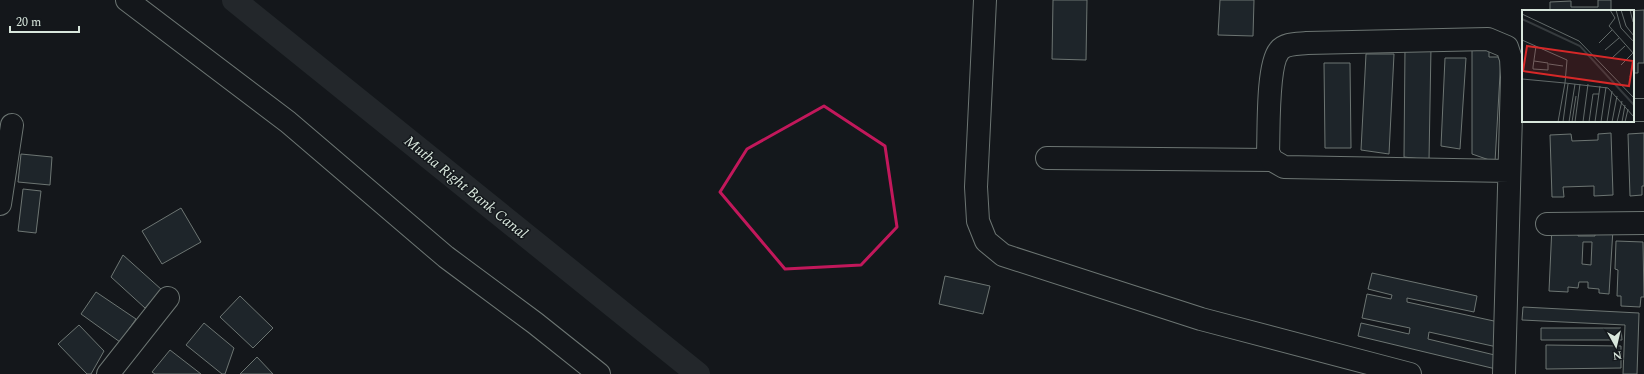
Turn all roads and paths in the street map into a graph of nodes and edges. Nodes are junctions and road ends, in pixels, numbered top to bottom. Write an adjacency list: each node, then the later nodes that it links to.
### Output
1 (127, 0): 12 (street)
2 (985, 0): 13 (street)
3 (12, 125): 7 (street)
4 (1047, 158): 5 (street)
5 (1272, 160): 6 (street); 6 (street)
6 (1509, 171): 14 (street)
7 (0, 204)
8 (1644, 223): 9 (street)
9 (1547, 224)
10 (168, 298): 11 (street)
11 (108, 374)
12 (599, 374)
13 (1410, 374)
14 (1504, 374)

